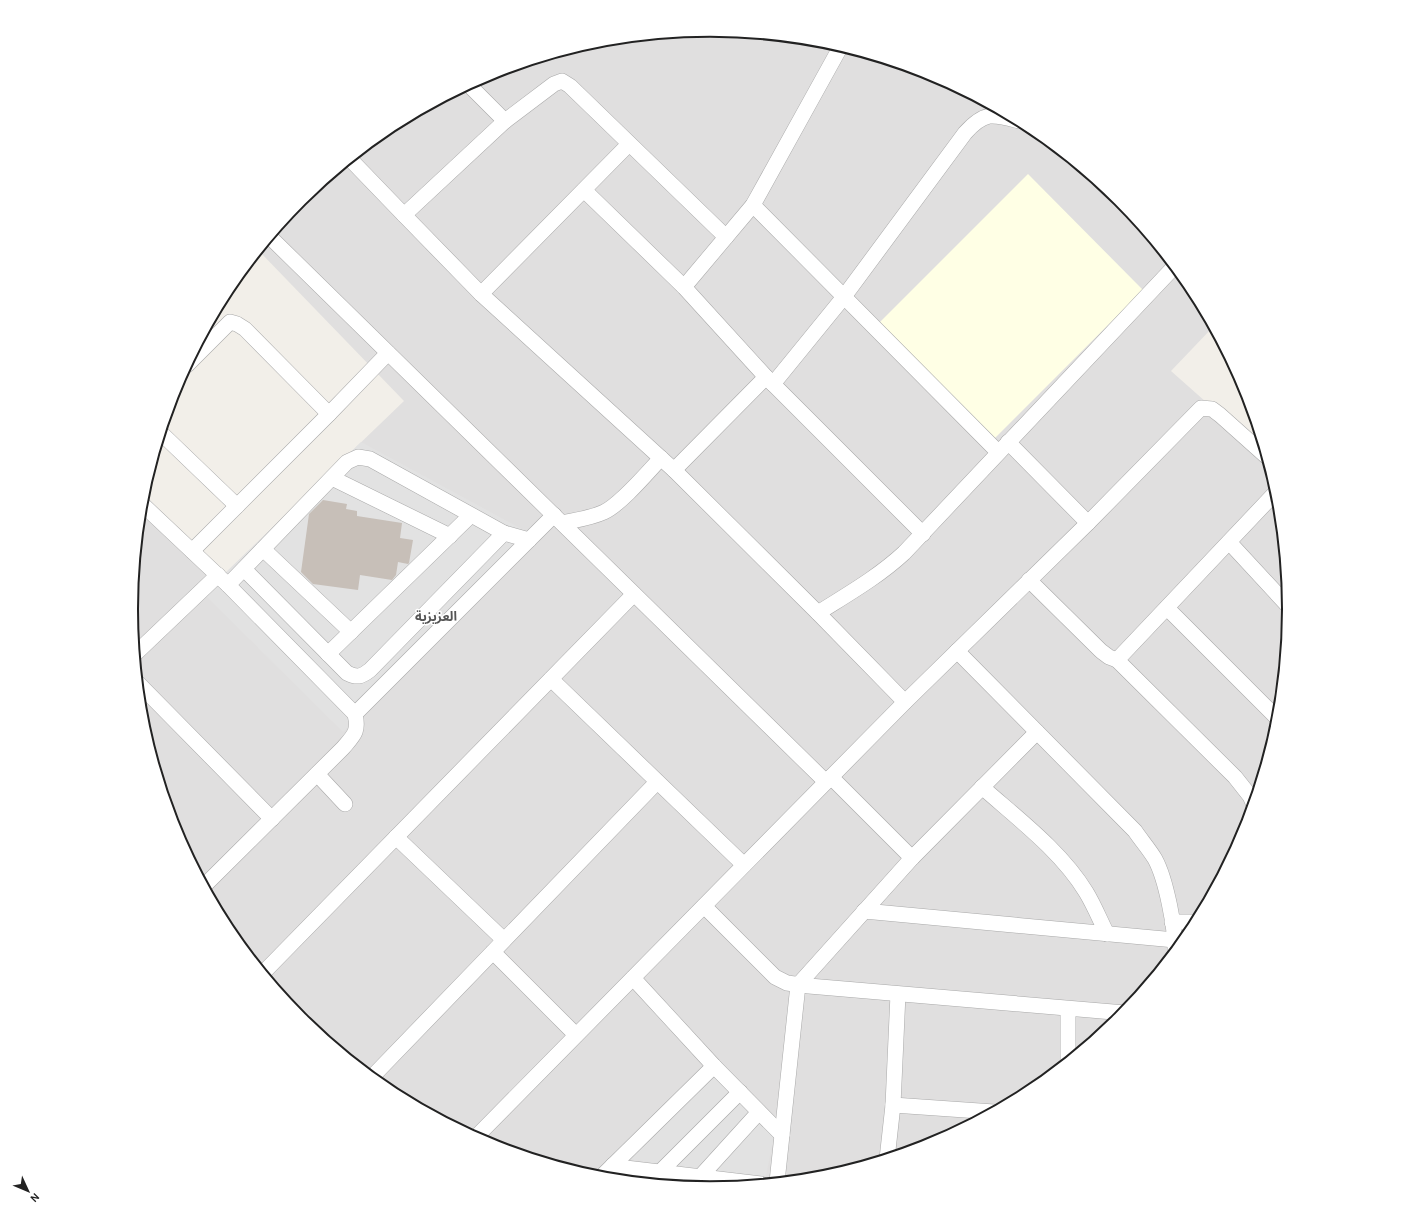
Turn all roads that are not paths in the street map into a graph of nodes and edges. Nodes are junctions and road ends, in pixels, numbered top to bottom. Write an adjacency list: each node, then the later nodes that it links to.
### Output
1 (838, 52): 8 (street)
2 (473, 89): 4 (street)
3 (999, 115): 15 (street)
4 (505, 121): 5 (street); 9 (street)
5 (629, 144): 7 (street); 10 (street)
6 (353, 162): 9 (street)
7 (584, 190): 13 (street); 14 (street)
8 (753, 205): 10 (street); 15 (street)
9 (404, 215): 14 (street)
10 (726, 237): 13 (street)
11 (273, 240): 16 (street)
12 (1171, 270): 21 (street)
13 (684, 287): 18 (street)
14 (481, 294): 23 (street)
15 (843, 298): 18 (street); 21 (street)
16 (388, 352): 19 (street); 30 (street)
17 (199, 353): 19 (street)
18 (770, 381): 24 (street); 33 (street)
19 (330, 414): 27 (street)
20 (165, 436): 27 (street)
21 (1003, 447): 31 (street); 33 (street)
22 (1260, 451): 31 (street)
23 (661, 458): 24 (street); 30 (street)
24 (674, 470): 45 (street)
25 (332, 478): 29 (street); 34 (street); 37 (street)
26 (1272, 497): 36 (street)
27 (237, 506): 38 (street)
28 (147, 509): 38 (street)
29 (470, 516): 32 (street); 34 (street)
30 (558, 519): 35 (street); 42 (street)
31 (1088, 523): 41 (street)
32 (504, 533): 35 (street); 46 (street)
33 (923, 534): 45 (street)
34 (450, 536): 49 (street)
35 (529, 540): 47 (street)
36 (1229, 542): 43 (street); 44 (street)
37 (264, 549): 39 (street); 49 (street)
38 (192, 551): 40 (street)
39 (244, 569): 40 (street); 48 (street)
40 (223, 580): 50 (street); 51 (street)
41 (1029, 580): 52 (street); 54 (street)
42 (634, 594): 55 (street); 62 (street)
43 (1283, 600)
44 (1167, 608): 54 (street); 59 (street)
45 (818, 613): 57 (street)
46 (425, 614): 47 (street); 53 (street)
47 (441, 628): 58 (street)
48 (306, 632): 50 (street); 53 (street)
49 (351, 632): 53 (street)
50 (290, 648): 58 (street)
51 (139, 650)
52 (957, 651): 57 (street); 60 (street)
53 (328, 654)
54 (1117, 660): 65 (street)
55 (551, 679): 63 (street); 68 (street)
56 (144, 689): 67 (street)
57 (905, 702): 62 (street)
58 (355, 714): 61 (street)
59 (1273, 714)
60 (1037, 732): 64 (street); 74 (street)
61 (317, 774): 66 (street); 67 (street)
62 (829, 779): 69 (street); 70 (street)
63 (657, 782): 70 (street); 77 (street)
64 (982, 787): 69 (street); 76 (street)
65 (1251, 799)
66 (345, 804)
67 (272, 819): 71 (street)
68 (396, 837): 77 (street); 81 (street)
69 (912, 858): 73 (street)
70 (744, 865): 72 (street)
71 (208, 882)
72 (704, 906): 82 (street); 83 (street)
73 (864, 911): 76 (street); 83 (street)
74 (1172, 922): 75 (street); 78 (street)
75 (1191, 922)
76 (1107, 934): 79 (street)
77 (504, 940): 80 (street)
78 (1175, 945)
79 (1174, 946)
80 (493, 952): 87 (street); 90 (street)
81 (266, 970)
82 (633, 978): 87 (street); 89 (street)
83 (798, 985): 84 (street); 96 (street)
84 (898, 994): 85 (street); 92 (street)
85 (1068, 1009): 86 (street); 88 (street)
86 (1116, 1013)
87 (576, 1035): 95 (street)
88 (1068, 1057)
89 (714, 1066): 91 (street); 98 (street)
90 (375, 1074)
91 (740, 1092): 94 (street); 99 (street)
92 (893, 1105): 93 (street); 97 (street)
93 (985, 1111)
94 (759, 1112): 96 (street); 100 (street)
95 (480, 1133)
96 (782, 1135): 101 (street)
97 (888, 1154)
98 (615, 1171): 99 (street)
99 (660, 1172): 100 (street)
100 (700, 1177): 102 (street)
101 (777, 1178)
102 (737, 1181)

